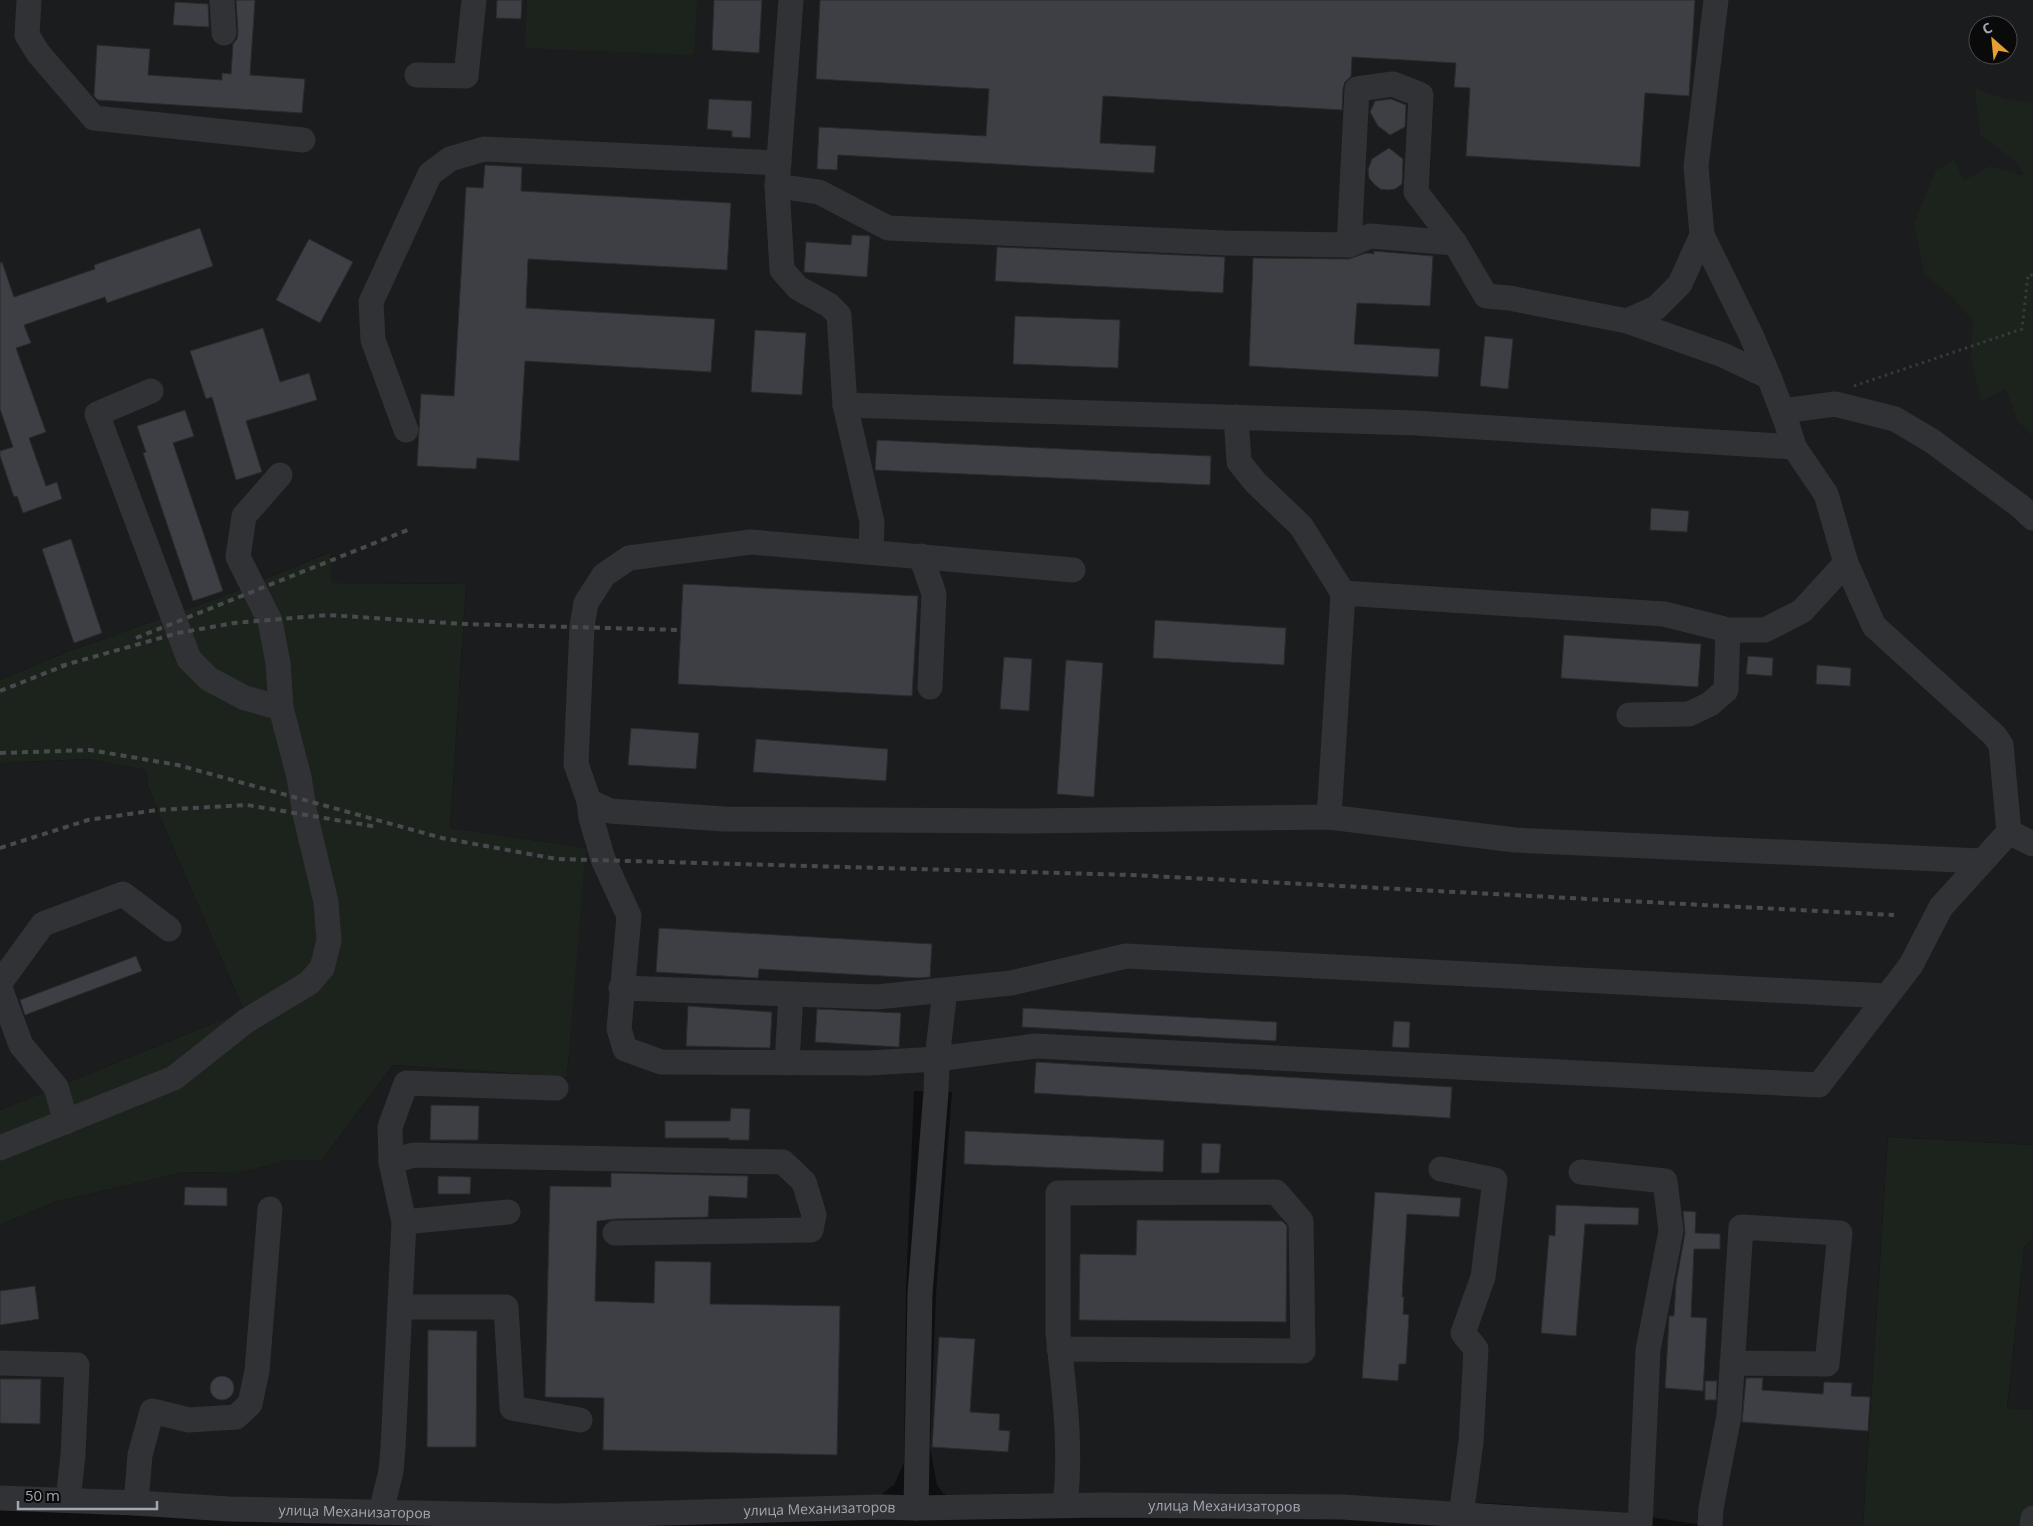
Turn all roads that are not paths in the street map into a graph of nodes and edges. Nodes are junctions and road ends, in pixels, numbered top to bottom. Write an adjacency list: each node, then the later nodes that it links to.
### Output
1 (29, 0): 8 (street)
2 (222, 0): 6 (street)
3 (474, 0): 7 (street)
4 (791, 0): 9 (street)
5 (1716, 0): 10 (street)
6 (224, 33)
7 (417, 75)
8 (303, 140)
9 (778, 174): 12 (street); 16 (street); 19 (street)
10 (1702, 236): 13 (street); 14 (street)
11 (1455, 243): 12 (street); 12 (street); 13 (street)
12 (1349, 245)
13 (1626, 321): 14 (street)
14 (1769, 377): 17 (street)
15 (151, 391): 30 (street)
16 (845, 405): 18 (street); 23 (street)
17 (1783, 411): 20 (street); 22 (street)
18 (1236, 417): 20 (street); 27 (street)
19 (406, 430)
20 (1794, 448): 25 (street)
21 (280, 475): 30 (street)
22 (2033, 518)
23 (871, 551): 24 (street); 32 (street)
24 (921, 556): 26 (street); 29 (street)
25 (1846, 563): 28 (street); 34 (street)
26 (1073, 570)
27 (1343, 593): 28 (street); 33 (street)
28 (1728, 630): 31 (street)
29 (930, 687)
30 (280, 708): 47 (street)
31 (1629, 715)
32 (589, 801): 33 (street); 40 (street)
33 (1329, 817): 36 (street)
34 (2009, 832): 35 (street); 36 (street)
35 (2033, 844)
36 (1981, 861): 43 (street)
37 (169, 929): 38 (street)
38 (0, 983)
39 (0, 988): 47 (street)
40 (621, 988): 42 (street); 45 (street)
41 (945, 990): 42 (street); 43 (street); 44 (street)
42 (791, 994): 45 (street)
43 (1886, 996): 44 (street)
44 (937, 1059): 45 (street); 65 (street)
45 (787, 1063)
46 (556, 1088): 49 (street)
47 (66, 1122): 48 (street)
48 (0, 1148)
49 (391, 1162): 54 (street); 55 (street)
50 (1441, 1169): 67 (street)
51 (1582, 1172): 69 (street)
52 (270, 1208): 63 (street)
53 (508, 1212): 54 (street)
54 (404, 1222): 56 (street)
55 (614, 1233)
56 (400, 1307): 60 (street); 66 (street)
57 (1059, 1350): 57 (street); 64 (street)
58 (1732, 1362): 58 (street); 70 (street)
59 (0, 1363): 62 (street)
60 (580, 1420)
61 (0, 1498): 62 (street, улица Механизаторов)
62 (68, 1500): 63 (street, улица Механизаторов)
63 (136, 1503): 66 (street, улица Механизаторов)
64 (1065, 1505): 65 (street, улица Механизаторов); 67 (street, улица Механизаторов)
65 (916, 1508): 66 (street, улица Механизаторов)
66 (381, 1512)
67 (1461, 1515): 69 (street, улица Механизаторов)
68 (2033, 1518): 71 (street)
69 (1639, 1526)
70 (1710, 1526)
71 (2032, 1526)

